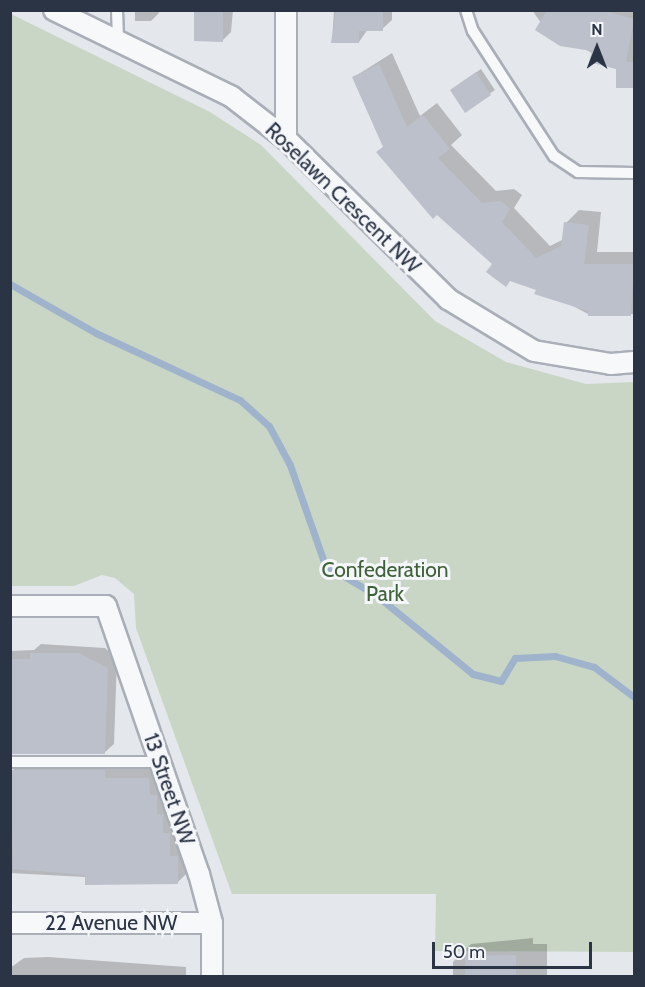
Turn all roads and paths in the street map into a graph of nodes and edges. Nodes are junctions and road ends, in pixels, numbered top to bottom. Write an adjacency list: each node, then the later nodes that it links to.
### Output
1 (54, 10): 5 (street, Roselawn Crescent NW)
2 (117, 10): 5 (lane)
3 (286, 10): 6 (street)
4 (466, 10): 7 (lane)
5 (117, 41): 6 (street, Roselawn Crescent NW)
6 (286, 139): 8 (street, Roselawn Crescent NW)
7 (634, 173)
8 (634, 362)
9 (10, 606): 11 (street, 13 Street NW)
10 (10, 762): 11 (lane)
11 (160, 762): 13 (street, 13 Street NW)
12 (10, 923): 13 (street, 22 Avenue NW)
13 (212, 923): 14 (street, 13 Street NW)
14 (212, 976)

